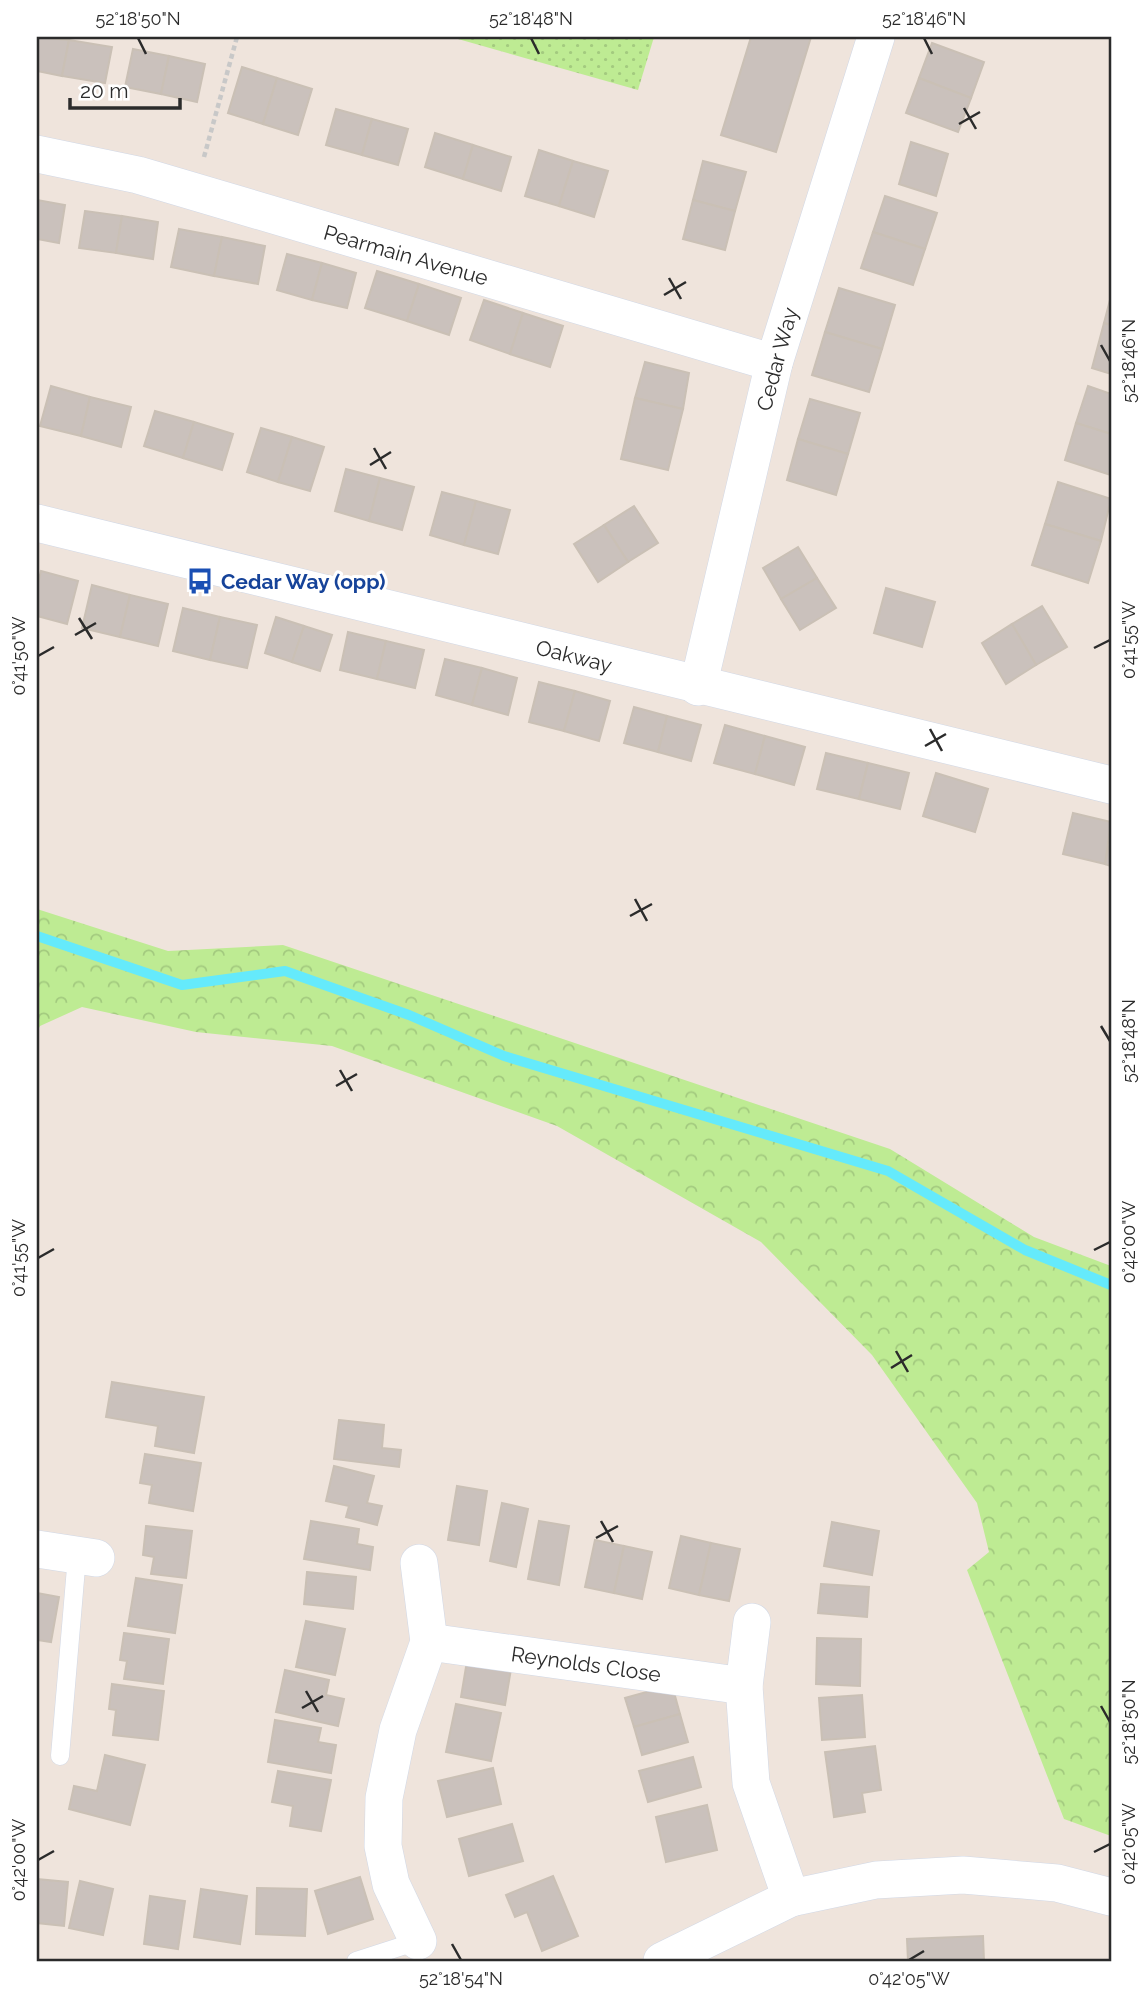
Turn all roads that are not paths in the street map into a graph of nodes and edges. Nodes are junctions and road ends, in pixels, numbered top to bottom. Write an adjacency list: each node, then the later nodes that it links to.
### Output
1 (876, 37): 3 (street, Cedar Way)
2 (37, 154): 3 (street, Pearmain Avenue)
3 (774, 363): 5 (street, Cedar Way)
4 (37, 523): 5 (street, Oakway)
5 (698, 687): 6 (street, Oakway)
6 (1111, 785)
7 (37, 1549): 8 (street)
8 (86, 1557): 13 (lane)
9 (419, 1563): 11 (street)
10 (752, 1622): 12 (street)
11 (429, 1642): 12 (street, Reynolds Close); 16 (street)
12 (744, 1686): 15 (street)
13 (61, 1756)
14 (1111, 1896): 15 (street)
15 (790, 1898): 18 (street)
16 (418, 1941): 17 (lane)
17 (356, 1961)
18 (662, 1961)

